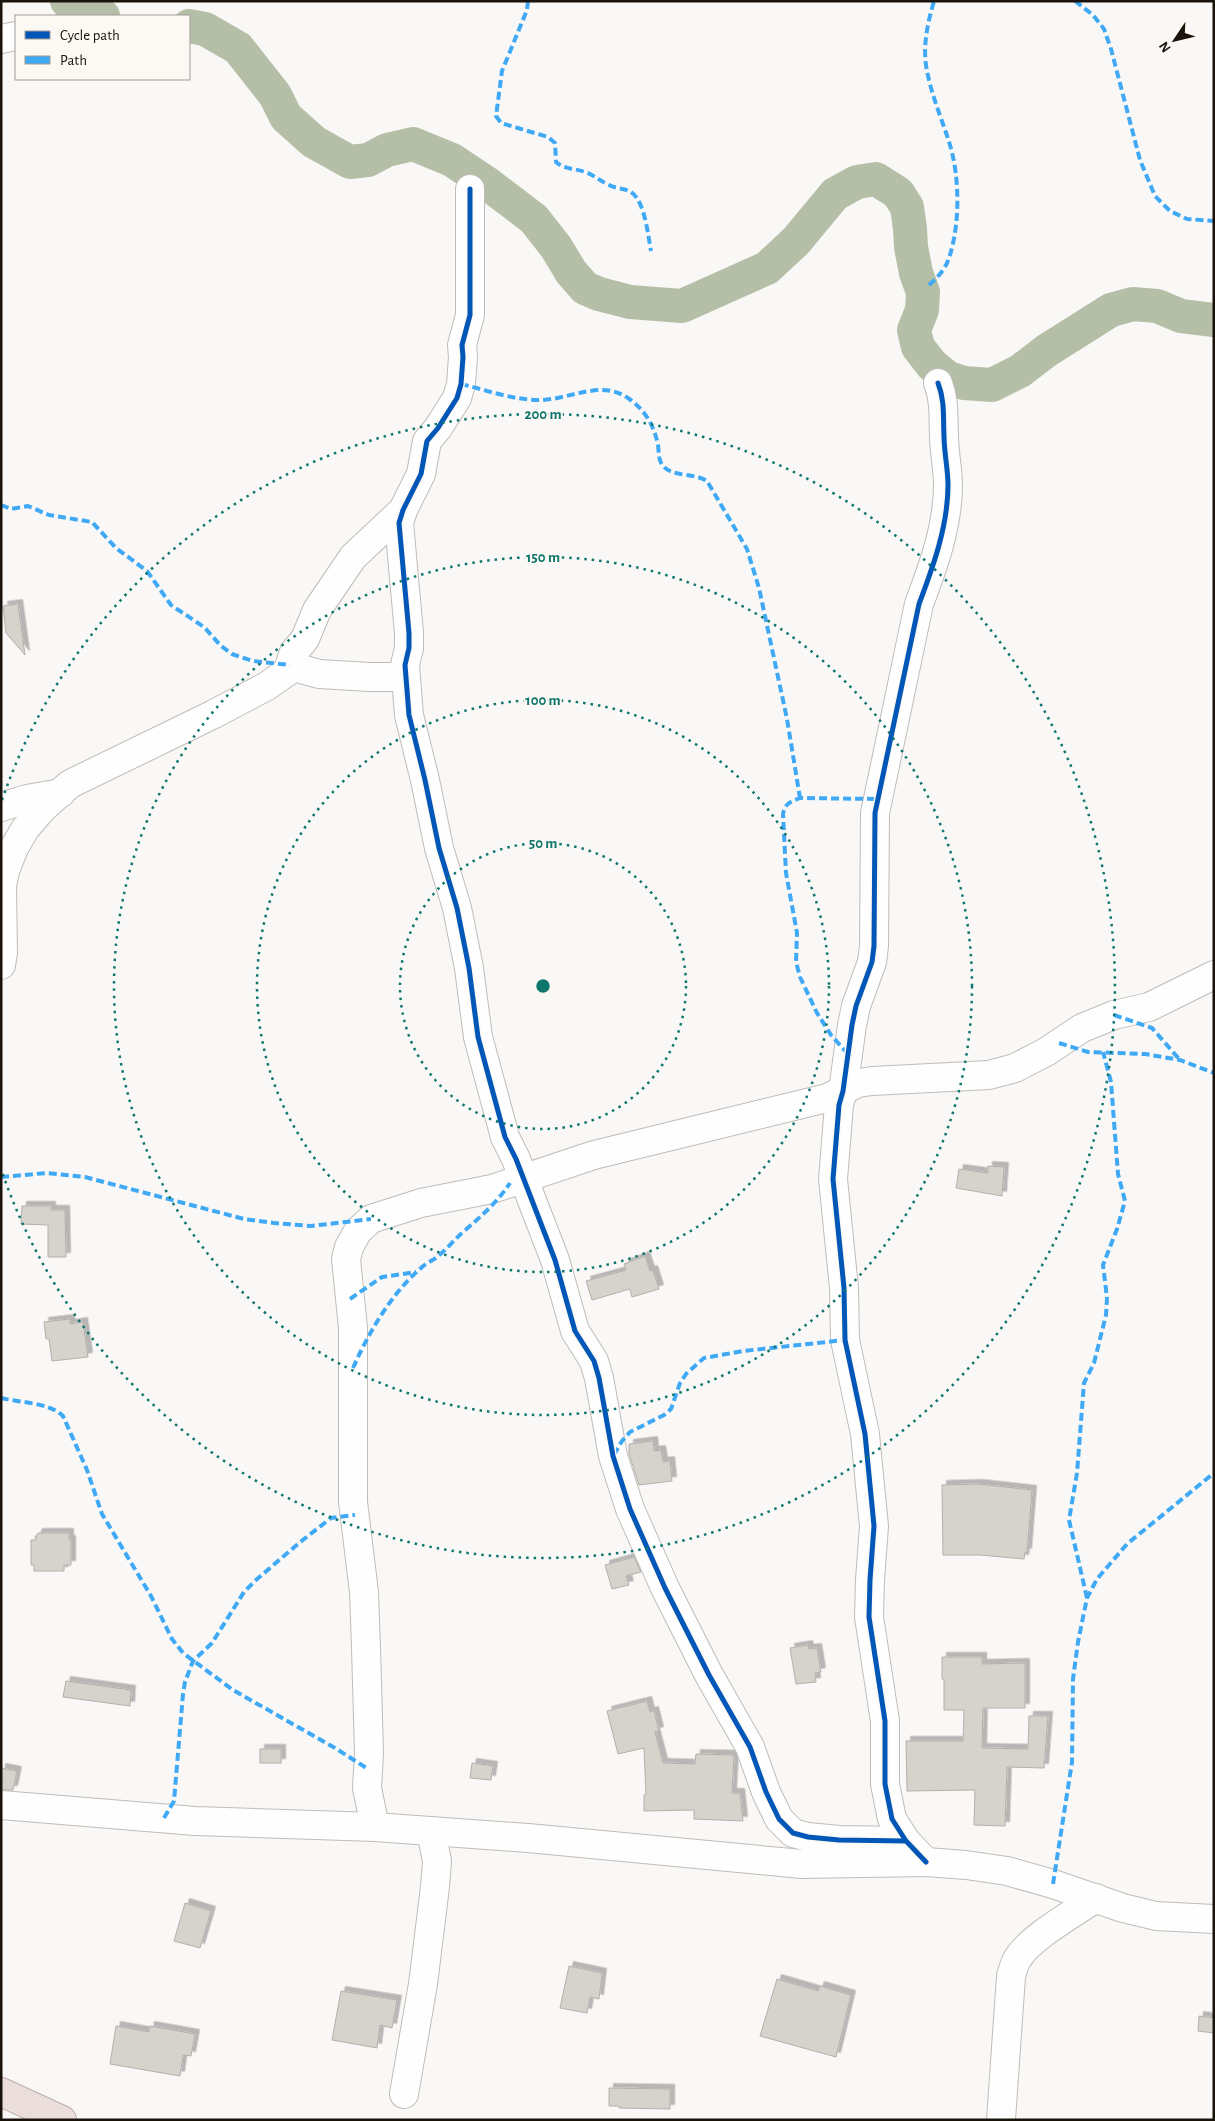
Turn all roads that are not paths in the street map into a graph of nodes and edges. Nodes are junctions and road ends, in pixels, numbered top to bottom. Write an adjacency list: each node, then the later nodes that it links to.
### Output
1 (15, 36): 2 (street)
2 (1, 39)
3 (470, 189): 5 (street)
4 (938, 383): 12 (street)
5 (403, 510): 6 (street); 7 (street)
6 (288, 670): 7 (street); 8 (street)
7 (405, 677): 13 (street)
8 (61, 793): 9 (street); 10 (street)
9 (1, 807)
10 (1, 966)
11 (1214, 975): 12 (street)
12 (843, 1092): 13 (street); 17 (street)
13 (524, 1179): 15 (street); 17 (street)
14 (1, 1806): 15 (street)
15 (375, 1827): 16 (street)
16 (431, 1831): 18 (street); 22 (street)
17 (906, 1841): 18 (street)
18 (926, 1862): 19 (street)
19 (1096, 1898): 20 (street); 24 (street)
20 (1214, 1919)
21 (1, 2092): 23 (highway)
22 (404, 2094)
23 (62, 2120)
24 (1001, 2120)

